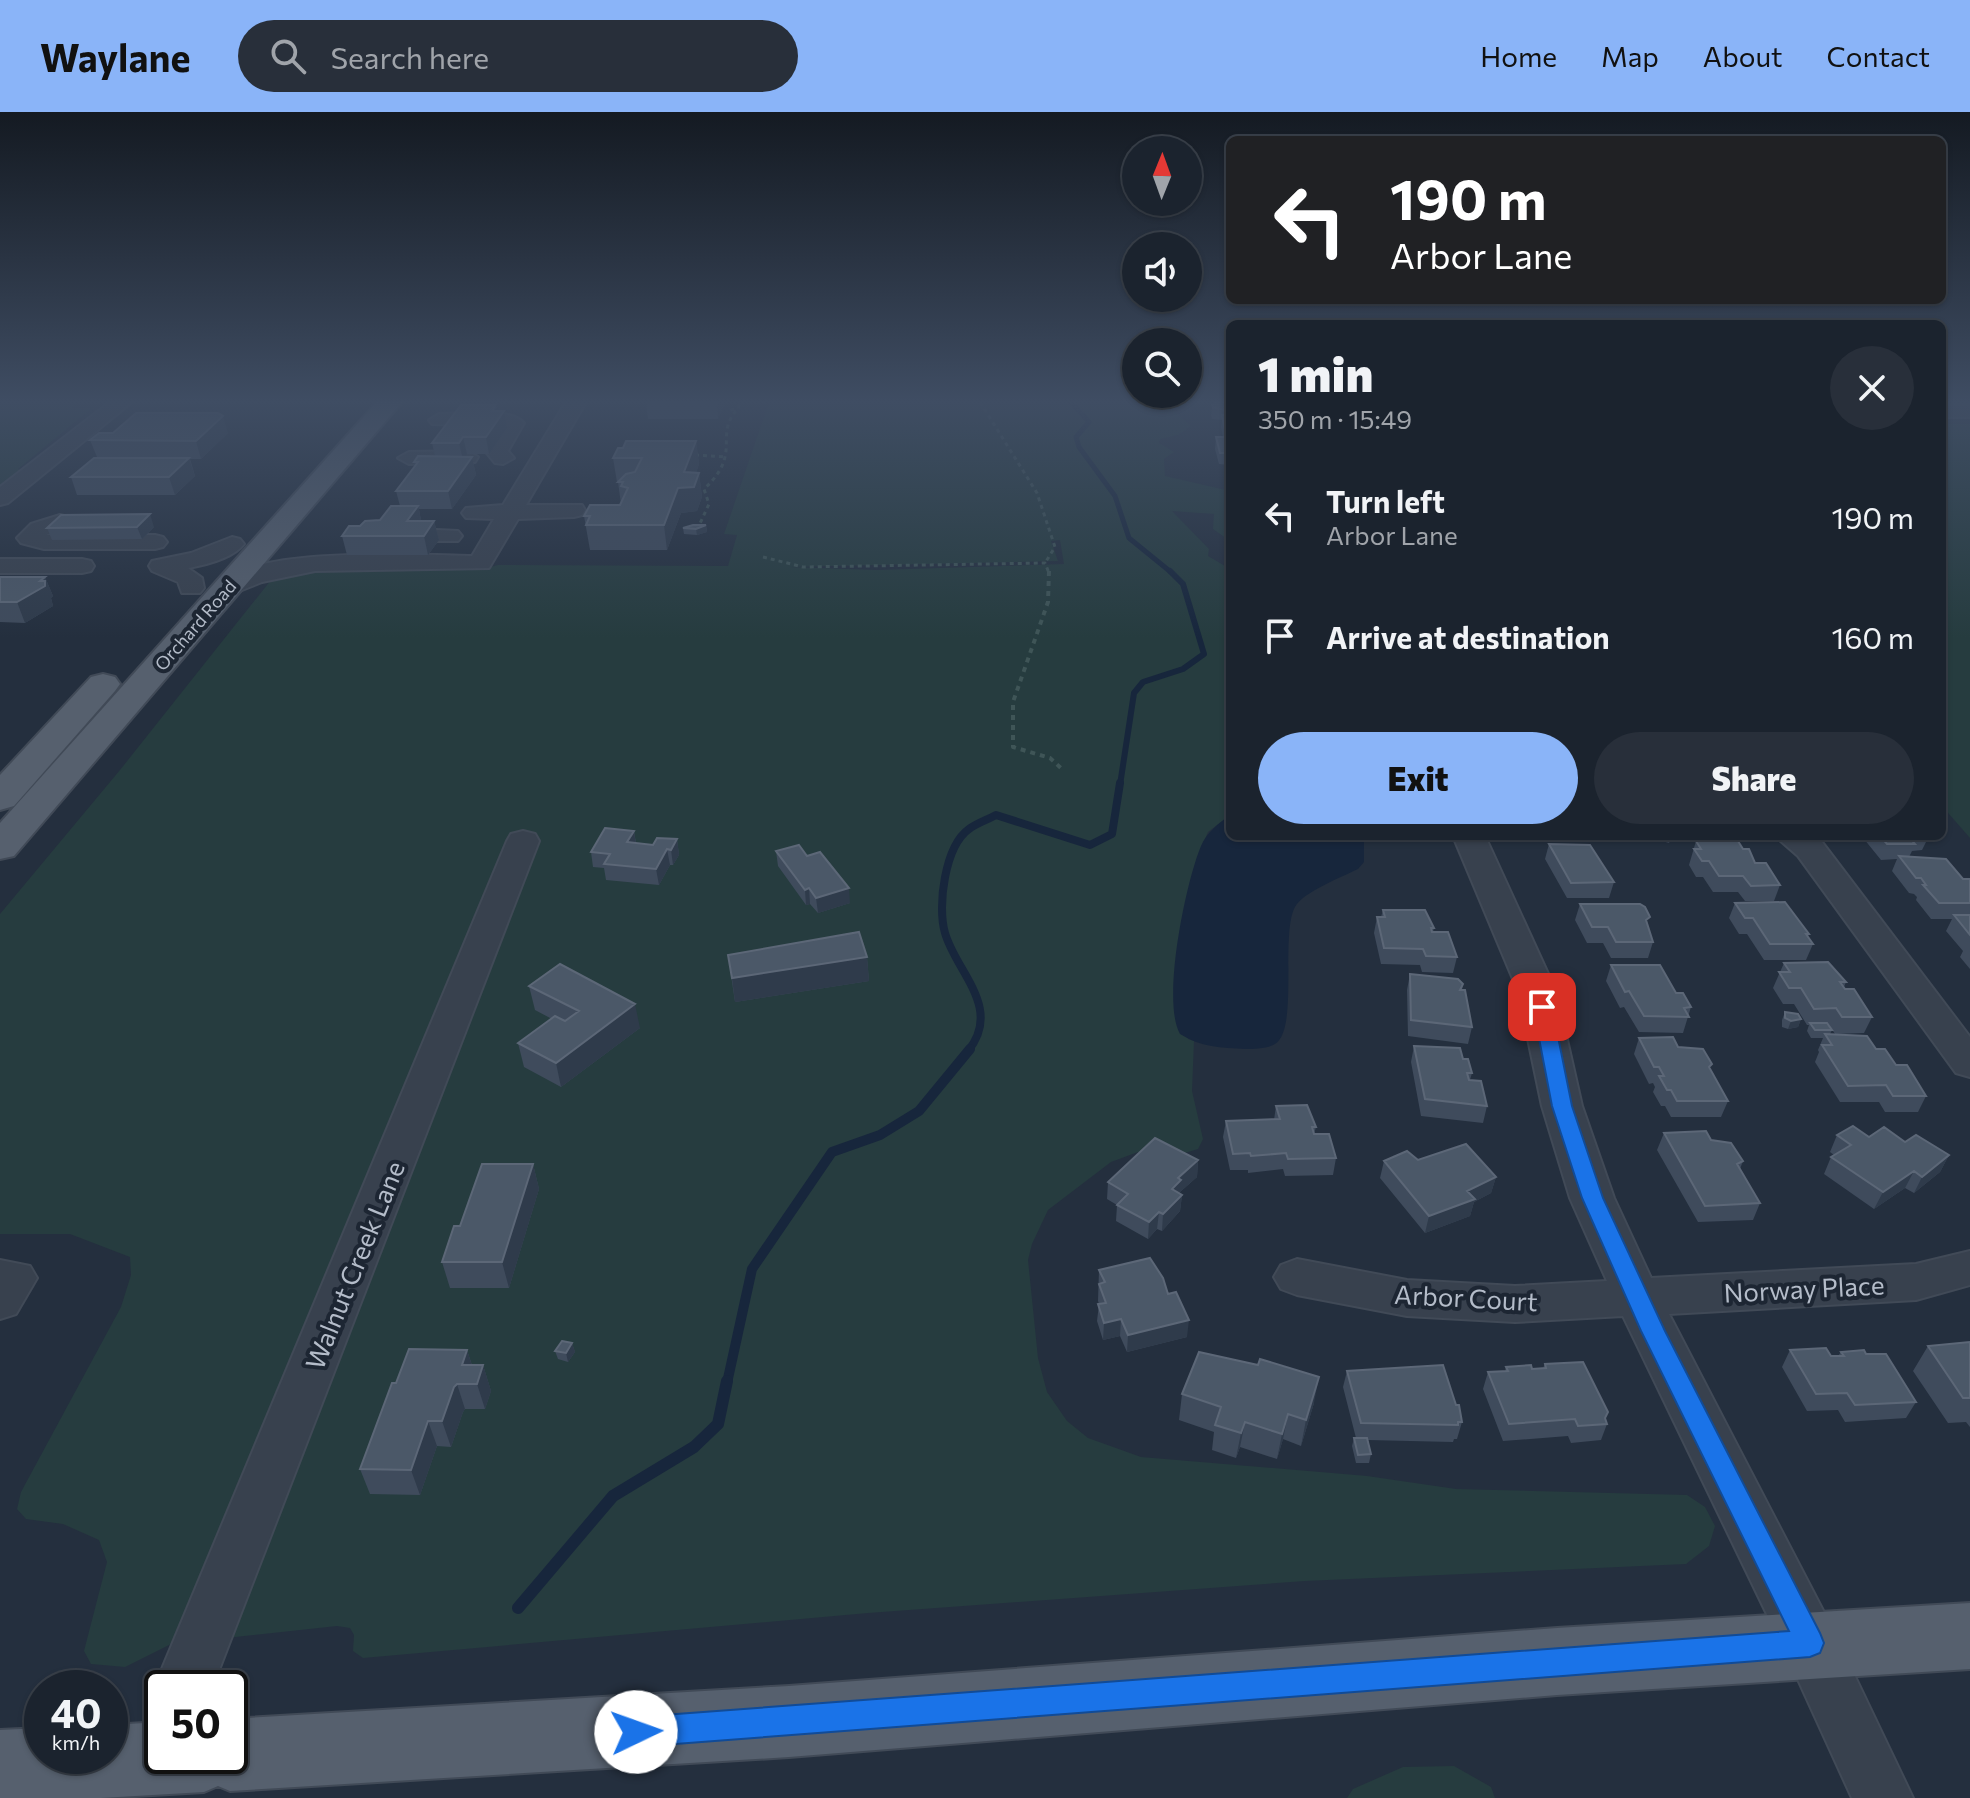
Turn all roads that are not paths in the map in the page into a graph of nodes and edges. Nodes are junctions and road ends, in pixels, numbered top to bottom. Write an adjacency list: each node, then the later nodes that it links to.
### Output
1 (22, 481): 5 (street)
2 (290, 481): 11 (main road, Orchard Road)
3 (321, 481): 10 (main road, Orchard Road)
4 (529, 481): 7 (street)
5 (0, 498)
6 (574, 510): 7 (street)
7 (511, 512): 9 (street); 14 (street)
8 (60, 522): 13 (street)
9 (441, 533)
10 (266, 543): 14 (street); 19 (main road, Orchard Road)
11 (232, 544): 13 (street); 18 (main road, Orchard Road)
12 (74, 548): 16 (street)
13 (158, 554): 16 (street); 18 (street)
14 (301, 565): 19 (street)
15 (0, 566): 16 (street)
16 (55, 566): 17 (street)
17 (0, 586)
18 (191, 588): 20 (main road, Orchard Road)
19 (227, 588): 24 (main road, Orchard Road)
20 (1, 796)
21 (1471, 840): 29 (street)
22 (1797, 840): 25 (street)
23 (523, 841): 33 (street, Walnut Creek Lane)
24 (0, 847)
25 (1970, 1064)
26 (1970, 1268): 29 (street, Norway Place)
27 (1297, 1277): 29 (street, Arbor Court)
28 (0, 1278): 30 (street)
29 (1637, 1297): 32 (street)
30 (0, 1301)
31 (1970, 1636): 32 (main road)
32 (1810, 1643): 34 (main road); 37 (street)
33 (190, 1670)
34 (248, 1754)
35 (144, 1755): 36 (main road)
36 (0, 1767)
37 (1883, 1798)

